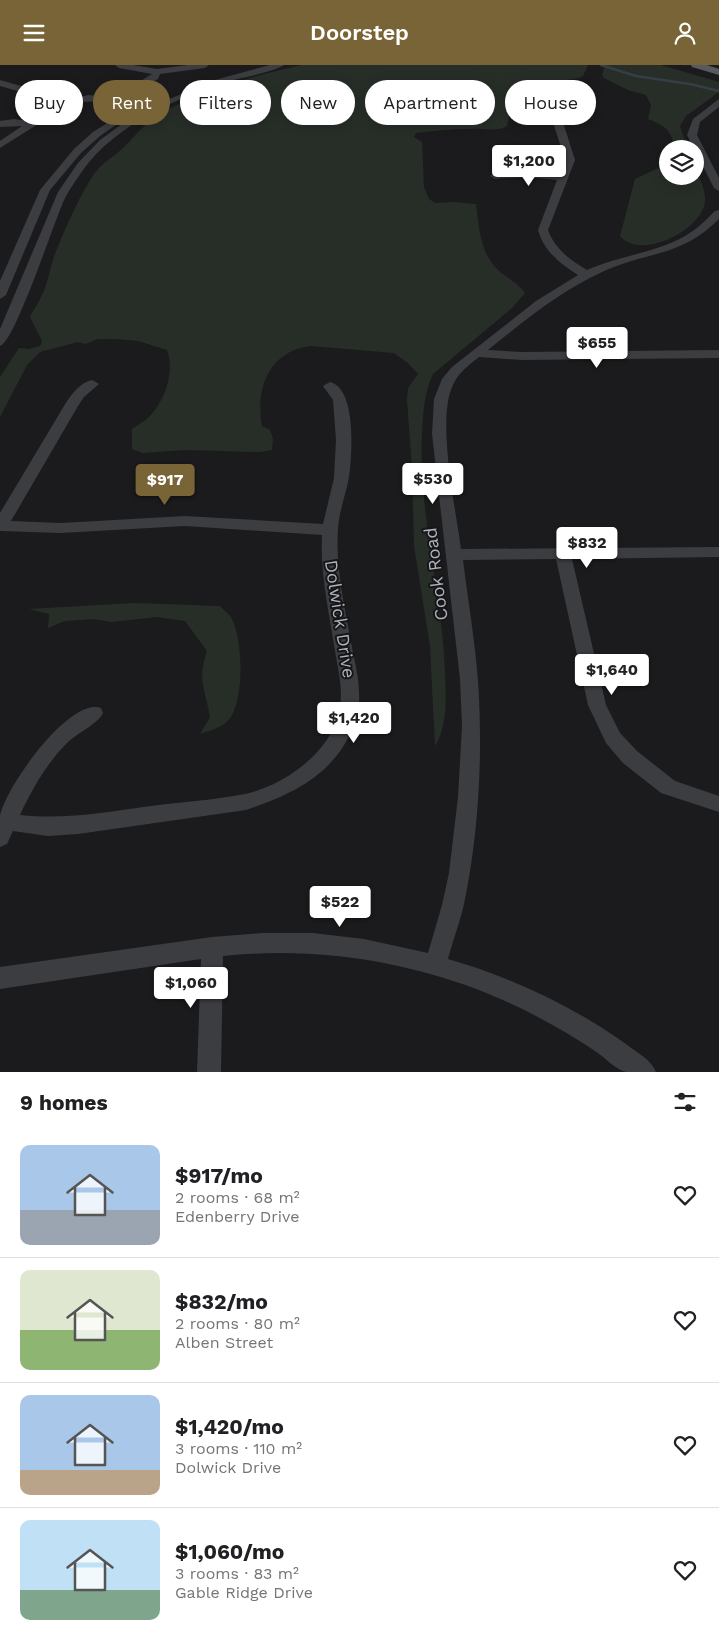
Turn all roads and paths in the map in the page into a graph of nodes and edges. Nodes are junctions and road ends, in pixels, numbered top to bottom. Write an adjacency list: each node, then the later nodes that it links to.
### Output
1 (119, 65): 8 (street)
2 (205, 65): 8 (street)
3 (253, 65): 13 (street)
4 (280, 65): 15 (street)
5 (696, 65): 9 (main road)
6 (715, 65): 7 (main road)
7 (719, 66)
8 (158, 72): 10 (street)
9 (719, 72)
10 (150, 80)
11 (0, 83): 12 (street)
12 (15, 87)
13 (170, 93)
14 (719, 102): 25 (street)
15 (170, 103)
16 (15, 122): 17 (street)
17 (0, 124)
18 (31, 125): 22 (street)
19 (111, 125): 29 (street)
20 (128, 125): 28 (street)
21 (559, 125): 24 (street)
22 (0, 145)
23 (495, 176): 24 (street)
24 (563, 179): 27 (street)
25 (719, 188)
26 (719, 213): 27 (street, Cook Road)
27 (586, 275): 31 (street, Cook Road)
28 (23, 290): 29 (street); 30 (street)
29 (1, 292)
30 (0, 342)
31 (477, 353): 32 (street); 39 (street, Cook Road)
32 (719, 354)
33 (92, 384): 35 (street)
34 (330, 386): 36 (street, Dolwick Drive)
35 (0, 526): 36 (street)
36 (330, 530): 42 (street, Dolwick Drive)
37 (719, 551): 38 (street)
38 (562, 553): 39 (street); 41 (street)
39 (454, 555): 44 (street, Cook Road)
40 (94, 713): 42 (street)
41 (719, 804)
42 (3, 830)
43 (212, 947): 44 (street); 45 (street); 46 (street)
44 (435, 965): 47 (street)
45 (0, 978)
46 (209, 1072)
47 (644, 1072)

